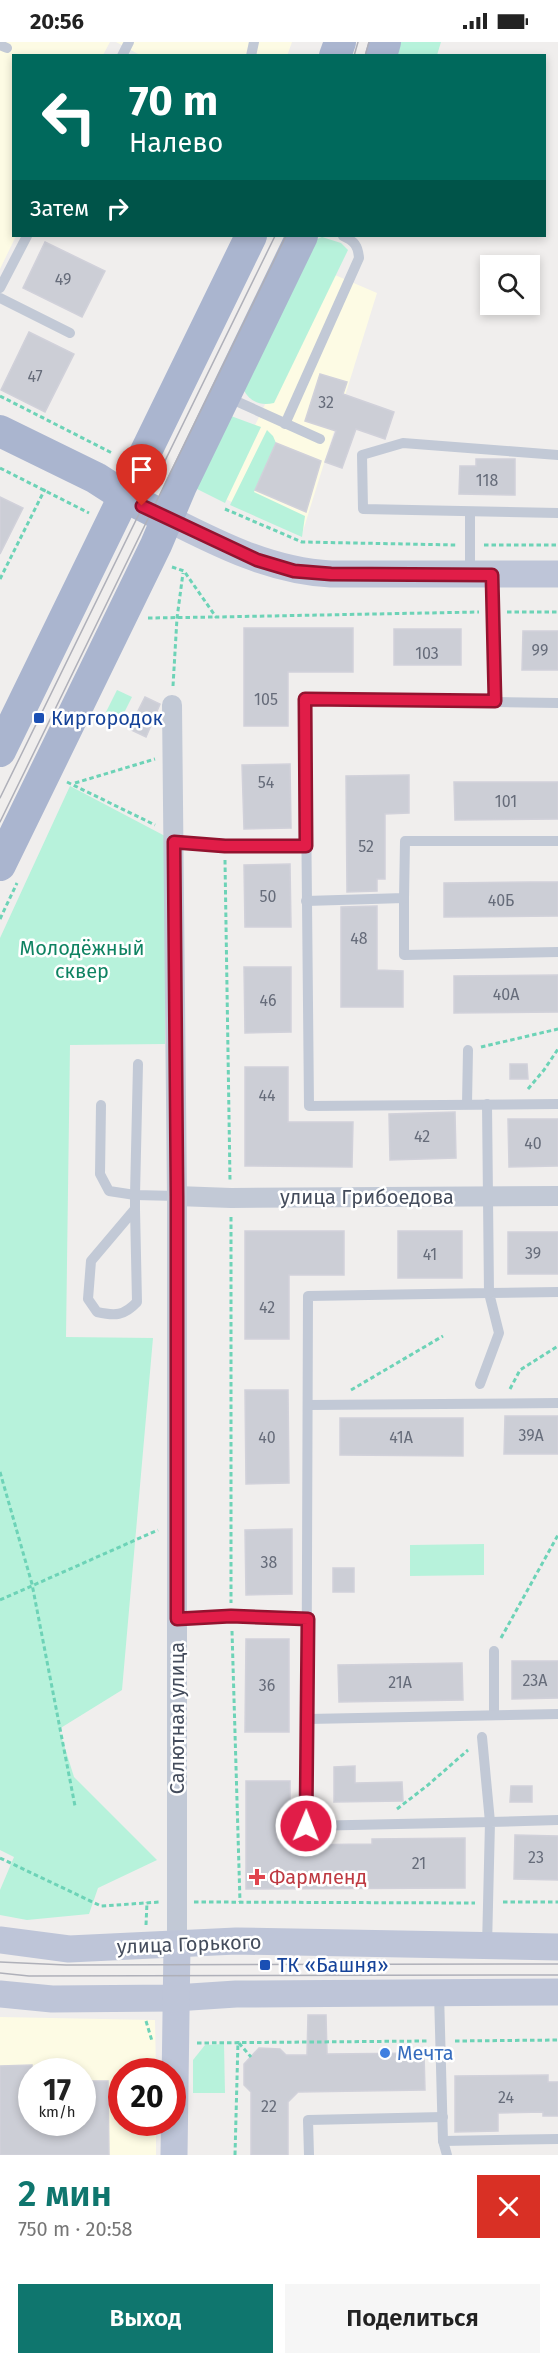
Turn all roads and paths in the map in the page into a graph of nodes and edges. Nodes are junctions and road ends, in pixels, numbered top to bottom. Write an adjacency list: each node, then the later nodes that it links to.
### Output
1 (26, 237): 5 (lane)
2 (250, 237): 17 (main road)
3 (302, 237): 9 (main road)
4 (345, 237): 10 (lane)
5 (0, 288)
6 (0, 297): 7 (lane)
7 (70, 333)
8 (0, 396): 13 (path)
9 (224, 396): 10 (lane); 22 (main road)
10 (285, 424): 12 (lane)
11 (0, 431): 17 (main road)
12 (320, 439)
13 (112, 453)
14 (558, 454): 19 (lane)
15 (0, 468): 16 (path)
16 (45, 489): 21 (path); 27 (path)
17 (124, 496): 22 (main road); 36 (main road)
18 (225, 509): 24 (path)
19 (470, 512): 20 (lane); 24 (lane)
20 (558, 513)
21 (94, 515)
22 (168, 518): 26 (main road); 44 (main road)
23 (558, 544): 24 (path)
24 (470, 546): 26 (lane)
25 (558, 574): 26 (main road)
26 (481, 575): 28 (lane)
27 (0, 579)
28 (493, 612): 29 (path); 30 (path); 33 (lane)
29 (558, 612)
30 (216, 617): 32 (path); 32 (path)
31 (146, 618): 32 (path)
32 (177, 618): 35 (path)
33 (495, 701): 34 (lane); 43 (lane)
34 (558, 703)
35 (172, 705): 37 (street, Салютная улица)
36 (0, 751)
37 (172, 754): 39 (path); 40 (street, Салютная улица)
38 (66, 782): 39 (path)
39 (73, 784): 40 (path)
40 (173, 838): 42 (lane); 58 (street, Салютная улица)
41 (558, 841): 45 (lane)
42 (225, 846): 43 (lane); 61 (path)
43 (306, 846): 46 (lane)
44 (0, 865)
45 (404, 898): 46 (lane); 47 (lane)
46 (306, 901): 53 (lane)
47 (558, 952)
48 (558, 1029): 50 (path)
49 (558, 1049): 55 (path)
50 (468, 1050): 53 (lane)
51 (138, 1064): 57 (lane)
52 (101, 1104): 57 (lane)
53 (467, 1104): 54 (lane)
54 (487, 1104): 55 (lane); 59 (lane)
55 (514, 1104): 56 (lane)
56 (558, 1104)
57 (135, 1195): 58 (lane); 62 (lane)
58 (177, 1196): 61 (street, улица Грибоедова); 73 (street, Салютная улица)
59 (488, 1196): 60 (street, улица Грибоедова); 61 (street, улица Грибоедова); 64 (lane)
60 (558, 1196)
61 (231, 1198): 77 (path)
62 (135, 1209): 62 (lane)
63 (558, 1292): 64 (lane)
64 (489, 1293): 67 (lane); 70 (lane)
65 (443, 1336): 71 (path)
66 (558, 1346): 69 (path)
67 (480, 1384)
68 (558, 1403): 69 (lane)
69 (503, 1404): 71 (lane)
70 (308, 1405): 71 (lane); 79 (lane)
71 (326, 1405)
72 (0, 1472): 75 (path)
73 (177, 1522): 75 (path); 78 (street, Салютная улица)
74 (558, 1535): 80 (path)
75 (32, 1584): 76 (path); 85 (path)
76 (0, 1600)
77 (231, 1616): 78 (lane); 79 (lane); 91 (path)
78 (177, 1619): 90 (street, Салютная улица)
79 (308, 1619): 83 (lane)
80 (494, 1651): 82 (lane)
81 (558, 1714): 82 (lane)
82 (494, 1715): 83 (lane)
83 (308, 1719): 88 (lane)
84 (482, 1737): 87 (lane); 88 (path)
85 (75, 1806)
86 (558, 1820): 87 (lane)
87 (490, 1822): 88 (lane); 93 (lane)
88 (376, 1824)
89 (0, 1858): 90 (path)
90 (178, 1902): 91 (path); 95 (street, Салютная улица)
91 (240, 1902): 93 (path)
92 (558, 1902): 93 (path)
93 (489, 1903): 96 (lane)
94 (0, 1940): 95 (main road, улица Горького)
95 (177, 1945): 96 (main road, улица Горького); 101 (main road, Салютная улица)
96 (487, 1946): 97 (main road, улица Горького)
97 (558, 1947)
98 (558, 1992): 99 (main road)
99 (439, 1993): 101 (main road); 104 (lane)
100 (0, 1994): 101 (main road)
101 (175, 1998): 109 (main road, Салютная улица)
102 (558, 2040): 104 (path)
103 (238, 2041): 104 (path); 105 (path); 110 (path)
104 (440, 2041): 106 (lane)
105 (251, 2057)
106 (443, 2117): 108 (lane); 111 (lane)
107 (558, 2139): 108 (lane)
108 (443, 2141): 112 (lane)
109 (174, 2155)
110 (235, 2155)
111 (309, 2155)
112 (447, 2155)

